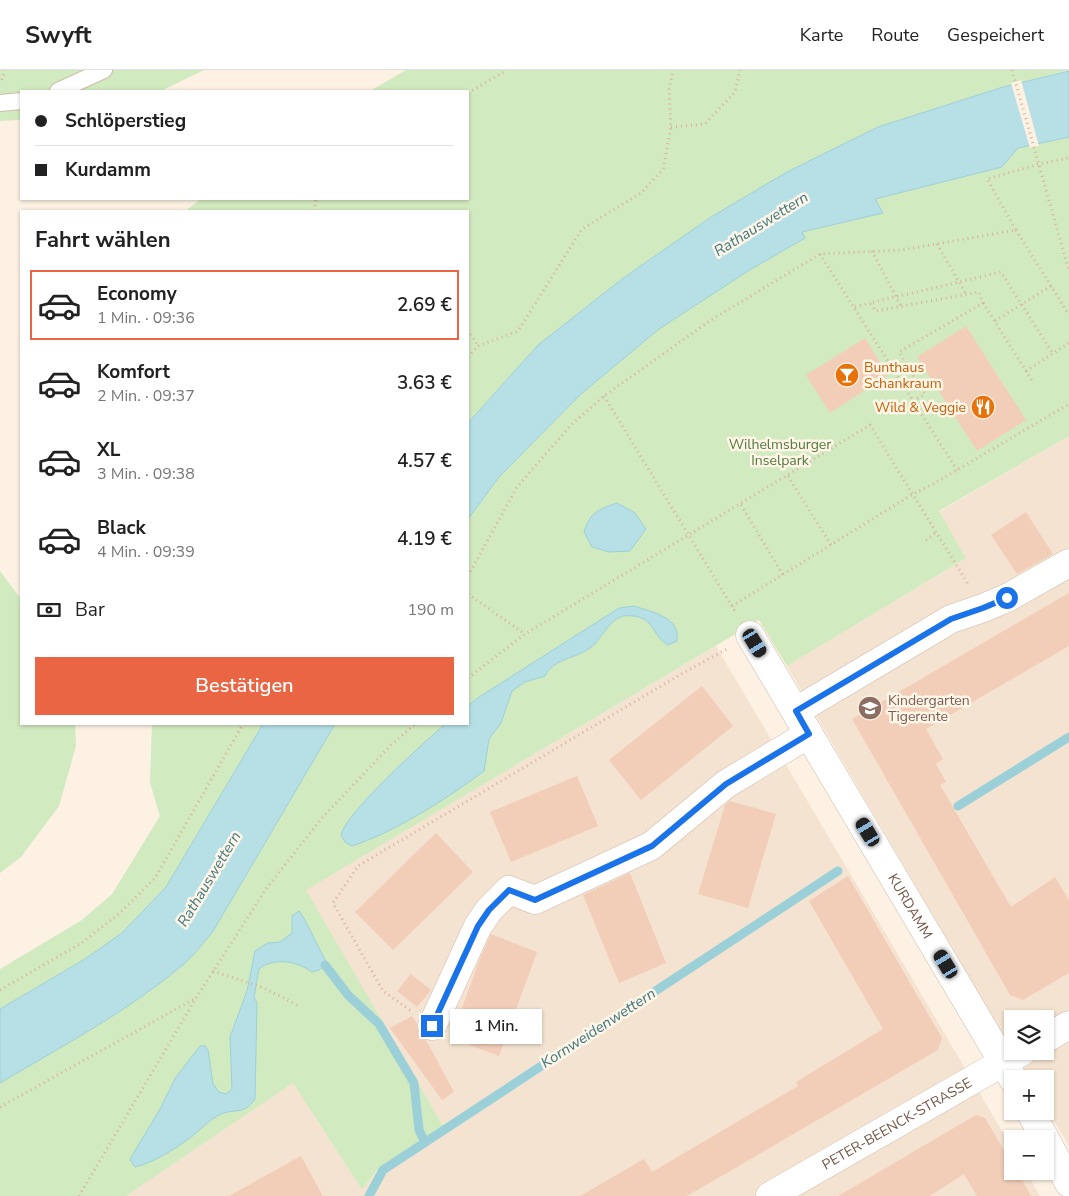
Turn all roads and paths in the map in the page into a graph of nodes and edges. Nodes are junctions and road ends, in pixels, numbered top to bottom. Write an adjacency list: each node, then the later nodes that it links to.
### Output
1 (5, 70): 7 (path)
2 (104, 70): 8 (lane)
3 (507, 70): 9 (path)
4 (673, 70): 12 (path)
5 (740, 70): 12 (path)
6 (1012, 70): 14 (path)
7 (0, 85)
8 (60, 90)
9 (469, 92)
10 (20, 101): 11 (lane)
11 (0, 103)
12 (672, 127): 33 (path)
13 (1069, 158): 14 (path)
14 (1040, 164): 15 (path); 19 (path)
15 (1016, 230): 16 (path); 21 (path)
16 (937, 244): 17 (path); 20 (path)
17 (872, 251): 18 (path); 23 (path)
18 (820, 254): 28 (path); 38 (path)
19 (1069, 271)
20 (959, 281): 22 (path); 23 (path); 26 (path)
21 (1051, 286): 26 (path); 29 (path)
22 (966, 294): 25 (path); 27 (path)
23 (896, 296): 24 (path); 27 (path)
24 (870, 303): 27 (path); 28 (path)
25 (983, 303): 30 (path); 39 (path)
26 (1023, 304): 30 (path); 34 (path)
27 (901, 306)
28 (855, 307): 39 (path)
29 (1069, 315)
30 (995, 321): 36 (path)
31 (469, 332): 33 (path)
32 (1069, 343): 34 (path)
33 (478, 346): 35 (path)
34 (1053, 354): 36 (path)
35 (469, 356)
36 (1026, 371): 37 (path)
37 (1033, 382)
38 (604, 396): 46 (path); 50 (path)
39 (913, 401): 41 (path)
40 (1069, 404): 41 (path)
41 (957, 470): 43 (path)
42 (788, 476): 43 (path); 44 (path); 48 (path)
43 (913, 494): 45 (path); 48 (path)
44 (741, 504): 46 (path); 51 (path)
45 (937, 532): 47 (path); 54 (path)
46 (688, 536): 53 (path); 55 (path)
47 (926, 540)
48 (831, 545): 51 (path)
49 (1069, 563): 54 (street)
50 (469, 574)
51 (783, 575): 53 (path)
52 (469, 595): 55 (path)
53 (732, 606): 56 (path)
54 (983, 608): 58 (street)
55 (525, 634): 57 (path)
56 (750, 635): 58 (street, KURDAMM); 66 (path)
57 (469, 677)
58 (803, 723): 66 (street); 68 (street, KURDAMM)
59 (242, 725): 62 (path)
60 (414, 725): 61 (path)
61 (213, 971): 63 (path); 64 (path)
62 (0, 990)
63 (196, 998): 69 (path); 72 (path)
64 (297, 1005)
65 (1069, 1025): 67 (street)
66 (432, 1026)
67 (1054, 1034)
68 (1013, 1064): 73 (street, PETER-BEENCK-STRASSE)
69 (0, 1107)
70 (1035, 1120): 71 (street)
71 (1069, 1183)
72 (79, 1196)
73 (770, 1196)

